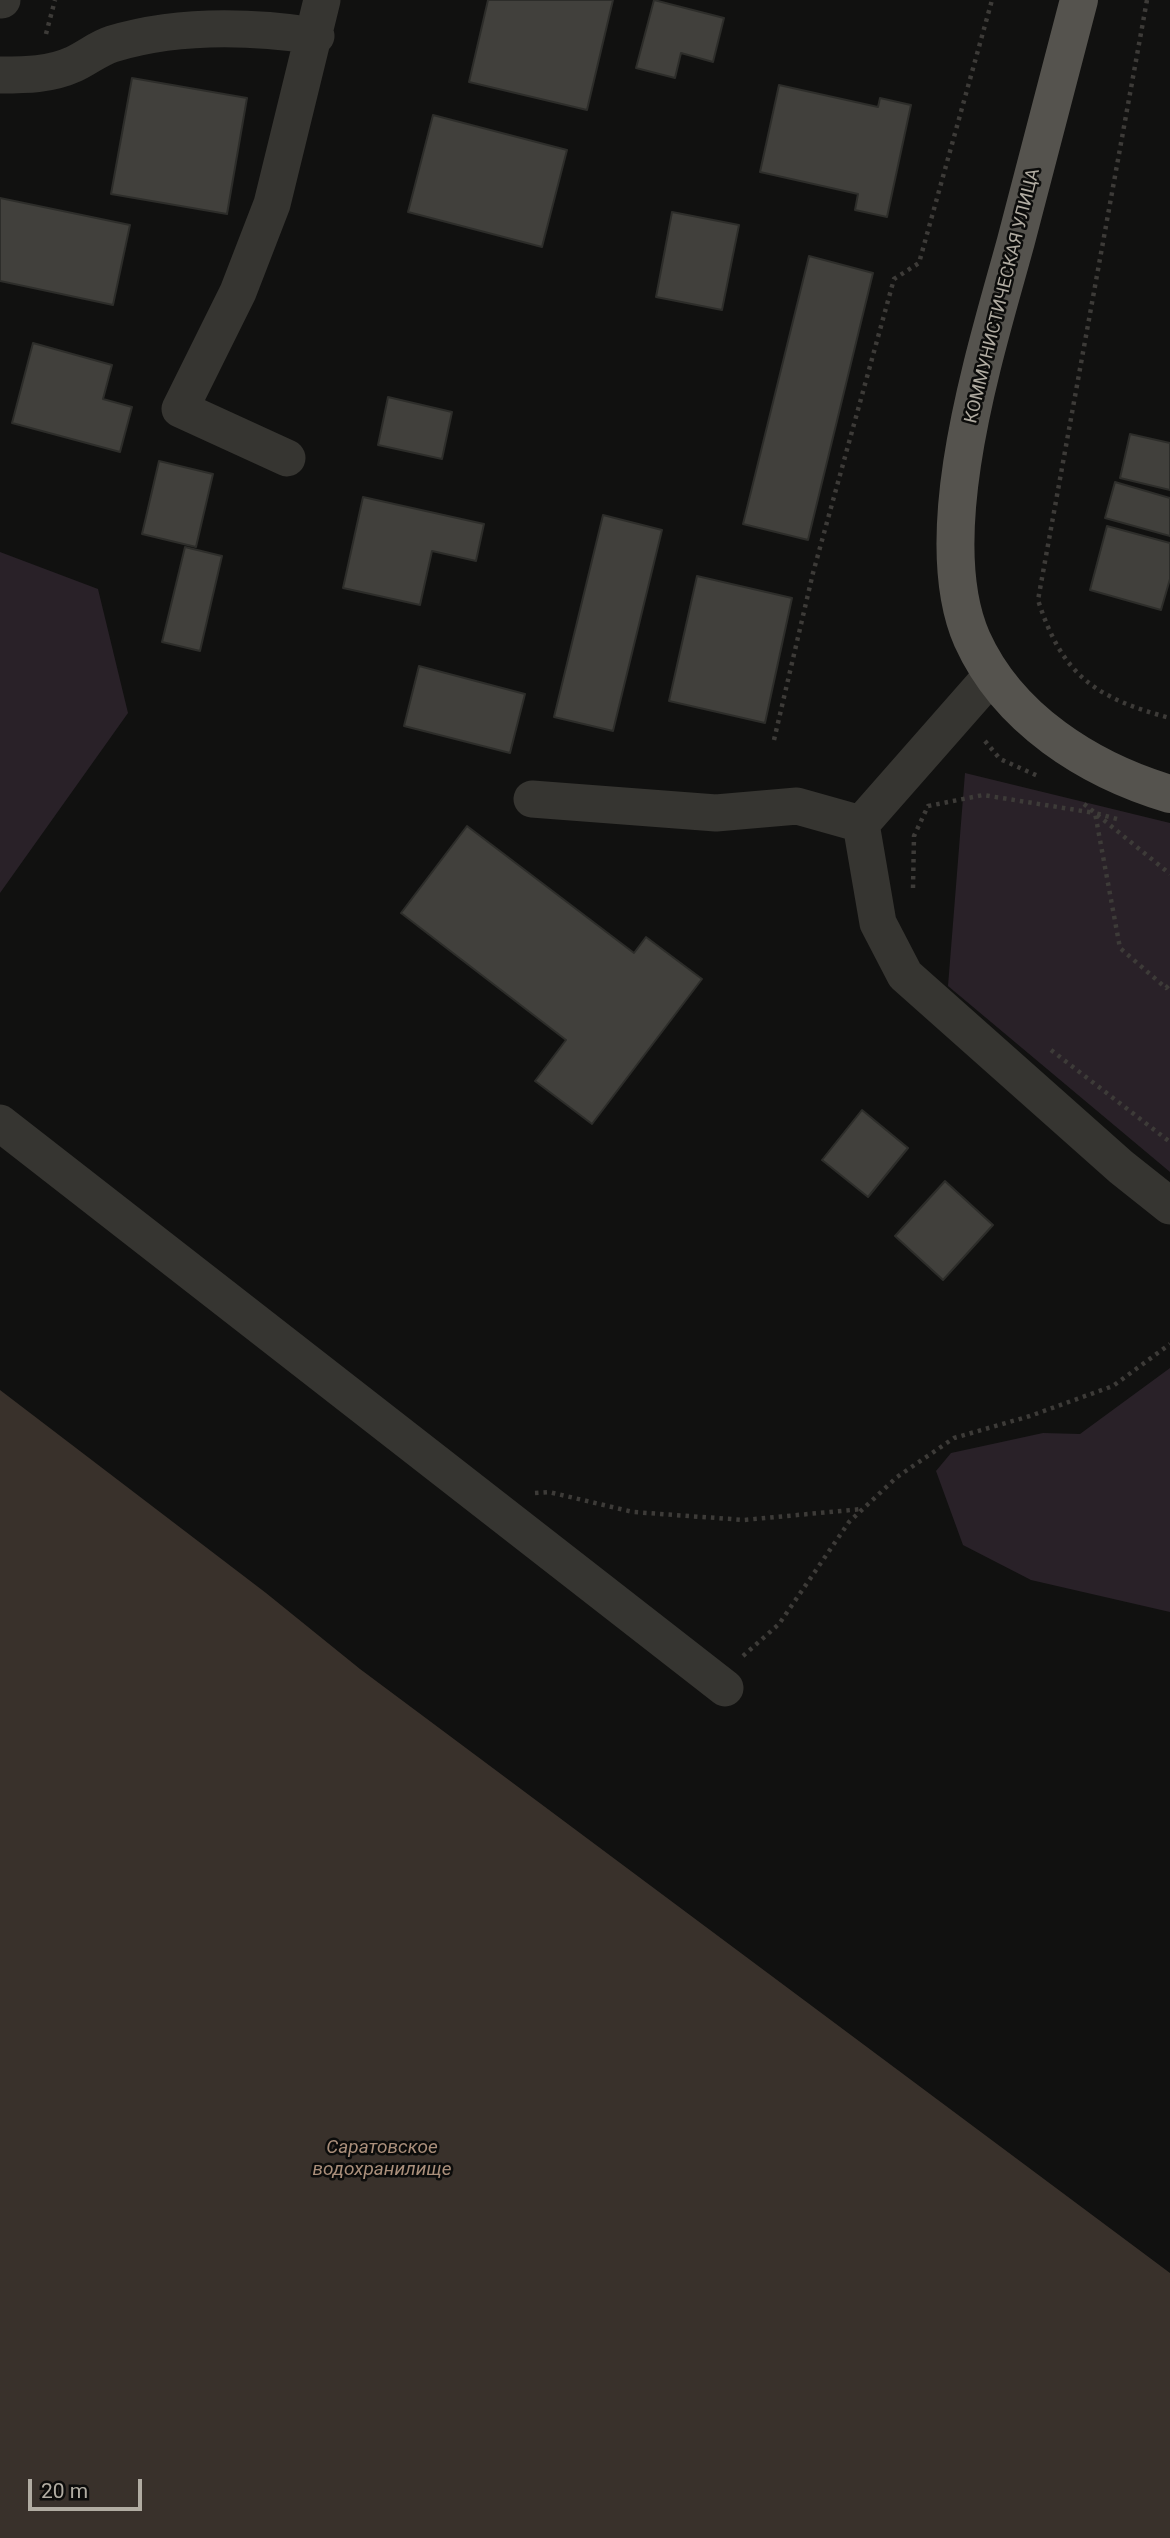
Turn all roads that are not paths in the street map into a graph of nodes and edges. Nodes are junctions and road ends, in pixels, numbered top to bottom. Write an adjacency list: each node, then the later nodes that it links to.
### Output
1 (322, 0): 3 (lane)
2 (1079, 0): 6 (main road, КОММУНИСТИЧЕСКАЯ УЛИЦА)
3 (316, 36): 4 (lane); 5 (lane)
4 (0, 75)
5 (287, 458)
6 (992, 675): 7 (main road, КОММУНИСТИЧЕСКАЯ УЛИЦА); 9 (lane)
7 (1170, 794)
8 (532, 799): 9 (lane)
9 (861, 824): 11 (lane)
10 (0, 1123): 12 (lane)
11 (1170, 1206)
12 (720, 1684)

